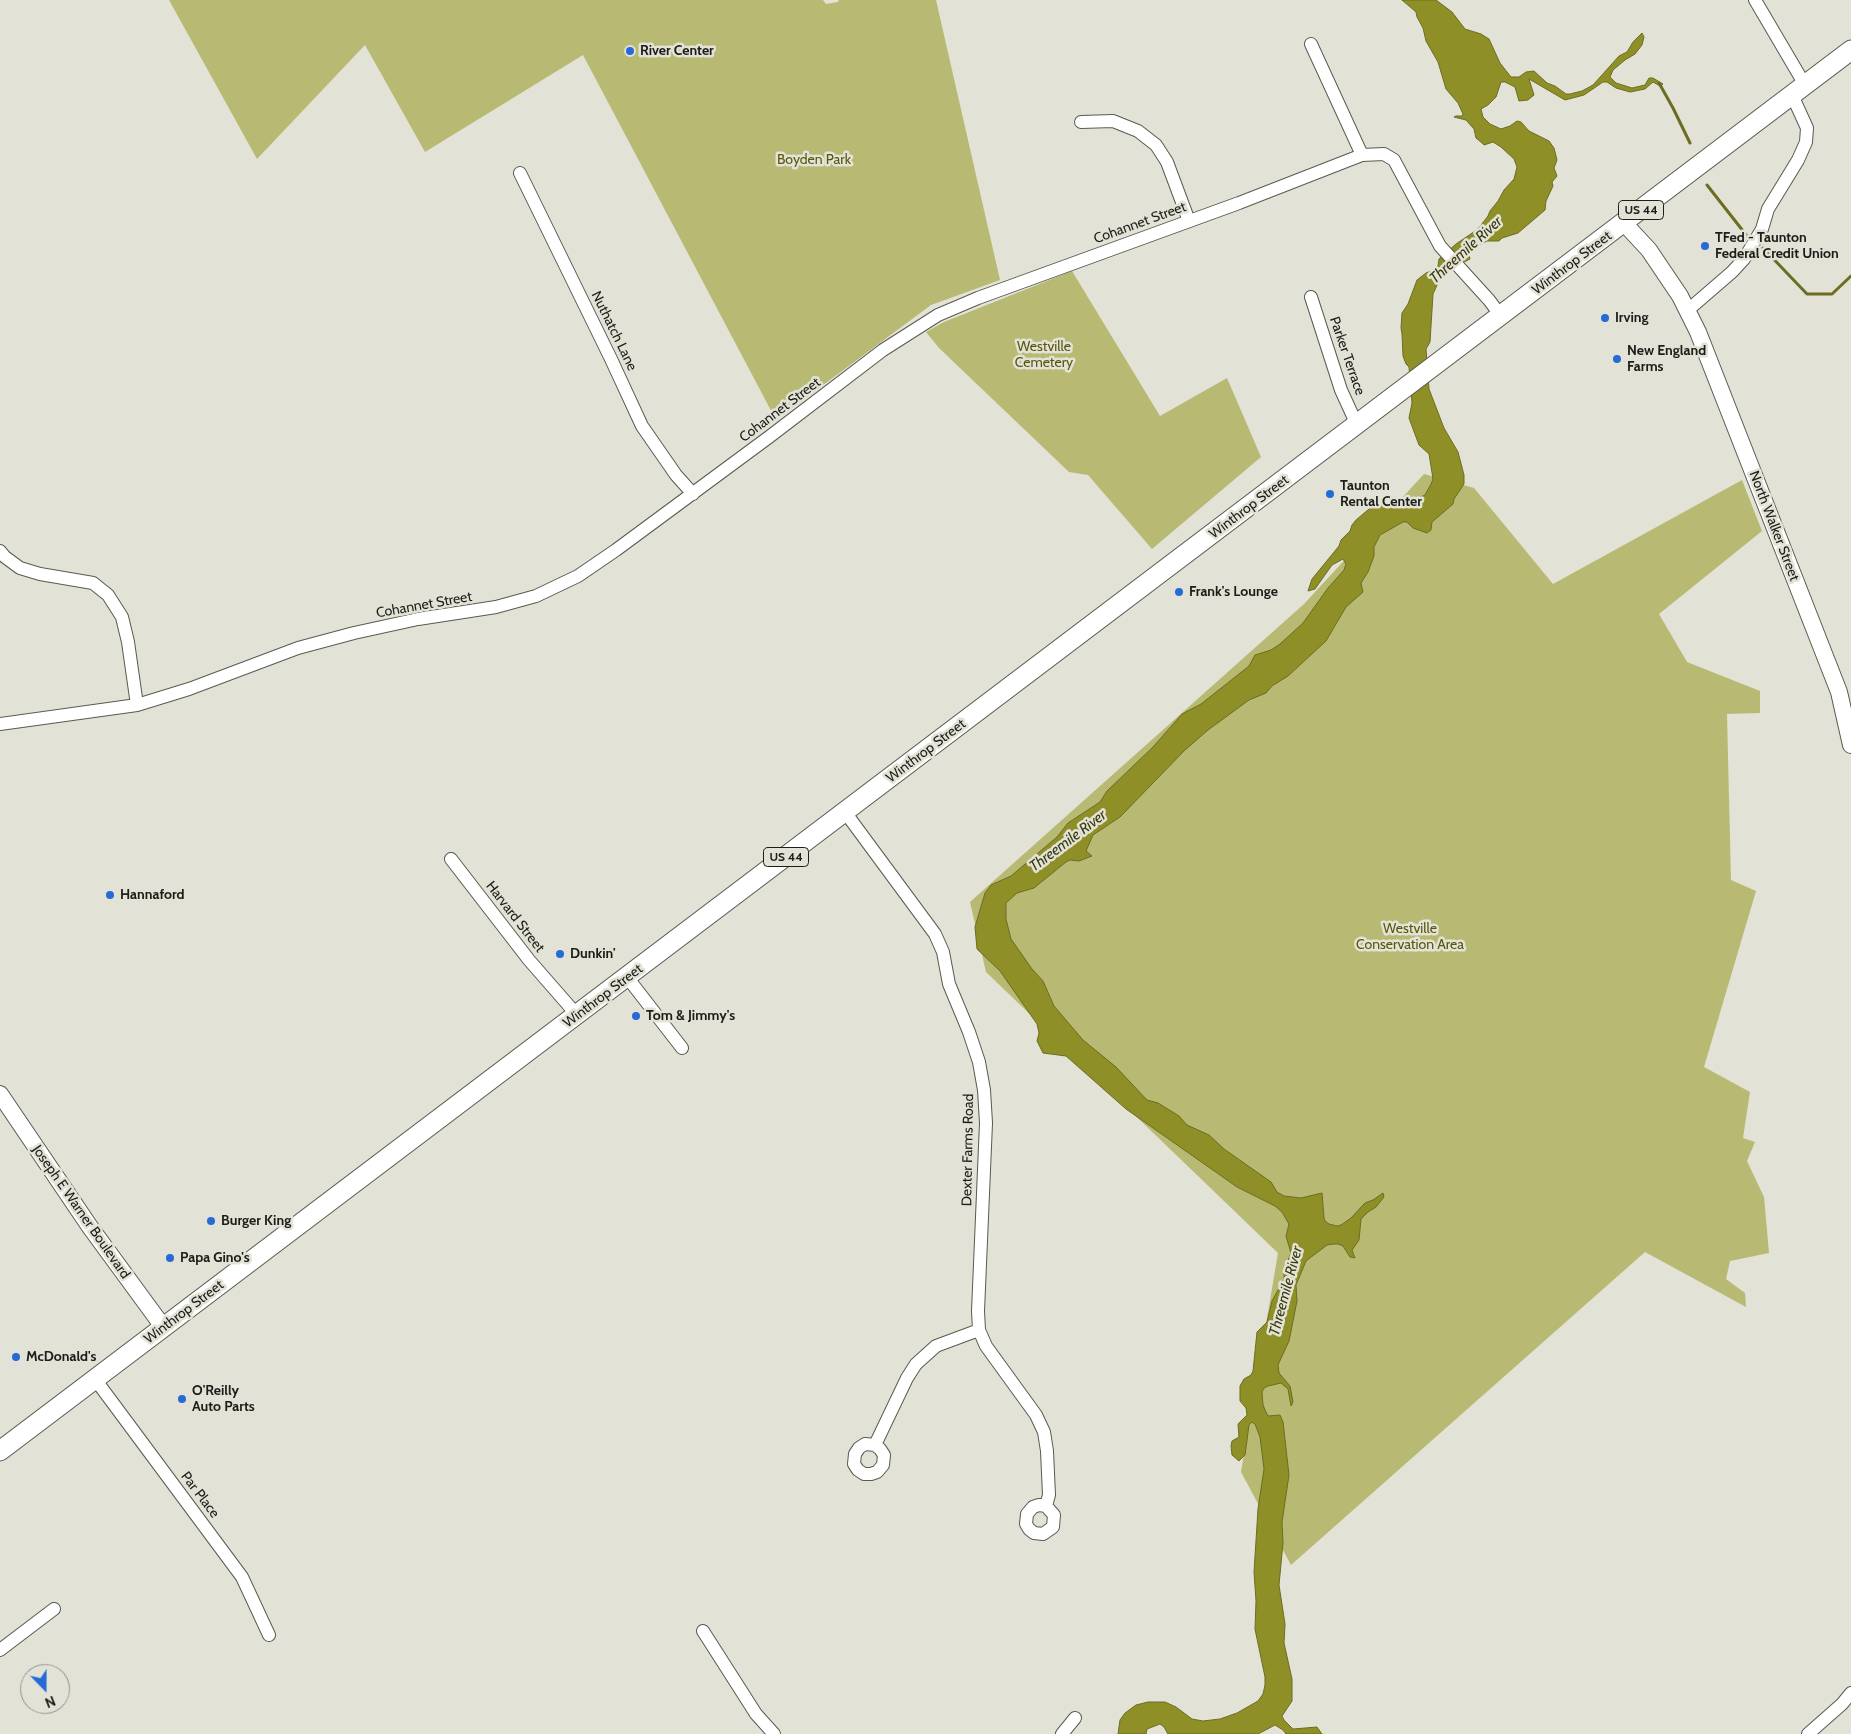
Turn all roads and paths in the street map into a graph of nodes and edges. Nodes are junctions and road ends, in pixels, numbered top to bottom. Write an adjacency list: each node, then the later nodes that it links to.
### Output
1 (1755, 0): 4 (street)
2 (1311, 44): 6 (street)
3 (1851, 50): 4 (highway, Winthrop Street / US 44)
4 (1798, 90): 9 (highway, Winthrop Street / US 44); 11 (street)
5 (1081, 122): 8 (street)
6 (1362, 155): 8 (street, Cohannet Street); 12 (street, Cohannet Street)
7 (520, 173): 14 (street, Nuthatch Lane)
8 (1189, 221): 14 (street, Cohannet Street)
9 (1624, 223): 11 (main road, North Walker Street); 12 (highway, Winthrop Street / US 44)
10 (1311, 297): 13 (street, Parker Terrace)
11 (1688, 310): 18 (main road, North Walker Street)
12 (1501, 316): 13 (highway, Winthrop Street / US 44)
13 (1357, 425): 19 (highway, Winthrop Street / US 44)
14 (693, 494): 16 (street, Cohannet Street)
15 (0, 551): 16 (street)
16 (137, 705): 17 (street, Cohannet Street)
17 (0, 724)
18 (1851, 745)
19 (845, 812): 21 (highway, Winthrop Street / US 44); 26 (street, Dexter Farms Road)
20 (450, 859): 22 (street, Harvard Street)
21 (627, 977): 22 (highway, Winthrop Street / US 44); 23 (street)
22 (577, 1015): 25 (highway, Winthrop Street / US 44)
23 (682, 1048)
24 (0, 1094): 25 (main road, Joseph E Warner Boulevard)
25 (164, 1328): 27 (highway, Winthrop Street / US 44)
26 (979, 1330): 28 (street); 30 (street, Dexter Farms Road)
27 (96, 1379): 29 (highway, Winthrop Street / US 44); 33 (street, Par Place)
28 (875, 1445)
29 (0, 1451)
30 (1046, 1506)
31 (54, 1610): 34 (street)
32 (703, 1631): 37 (street)
33 (269, 1635)
34 (0, 1650)
35 (1851, 1693): 39 (street)
36 (1075, 1718): 38 (street)
37 (774, 1734)
38 (1062, 1734)
39 (1808, 1734)

